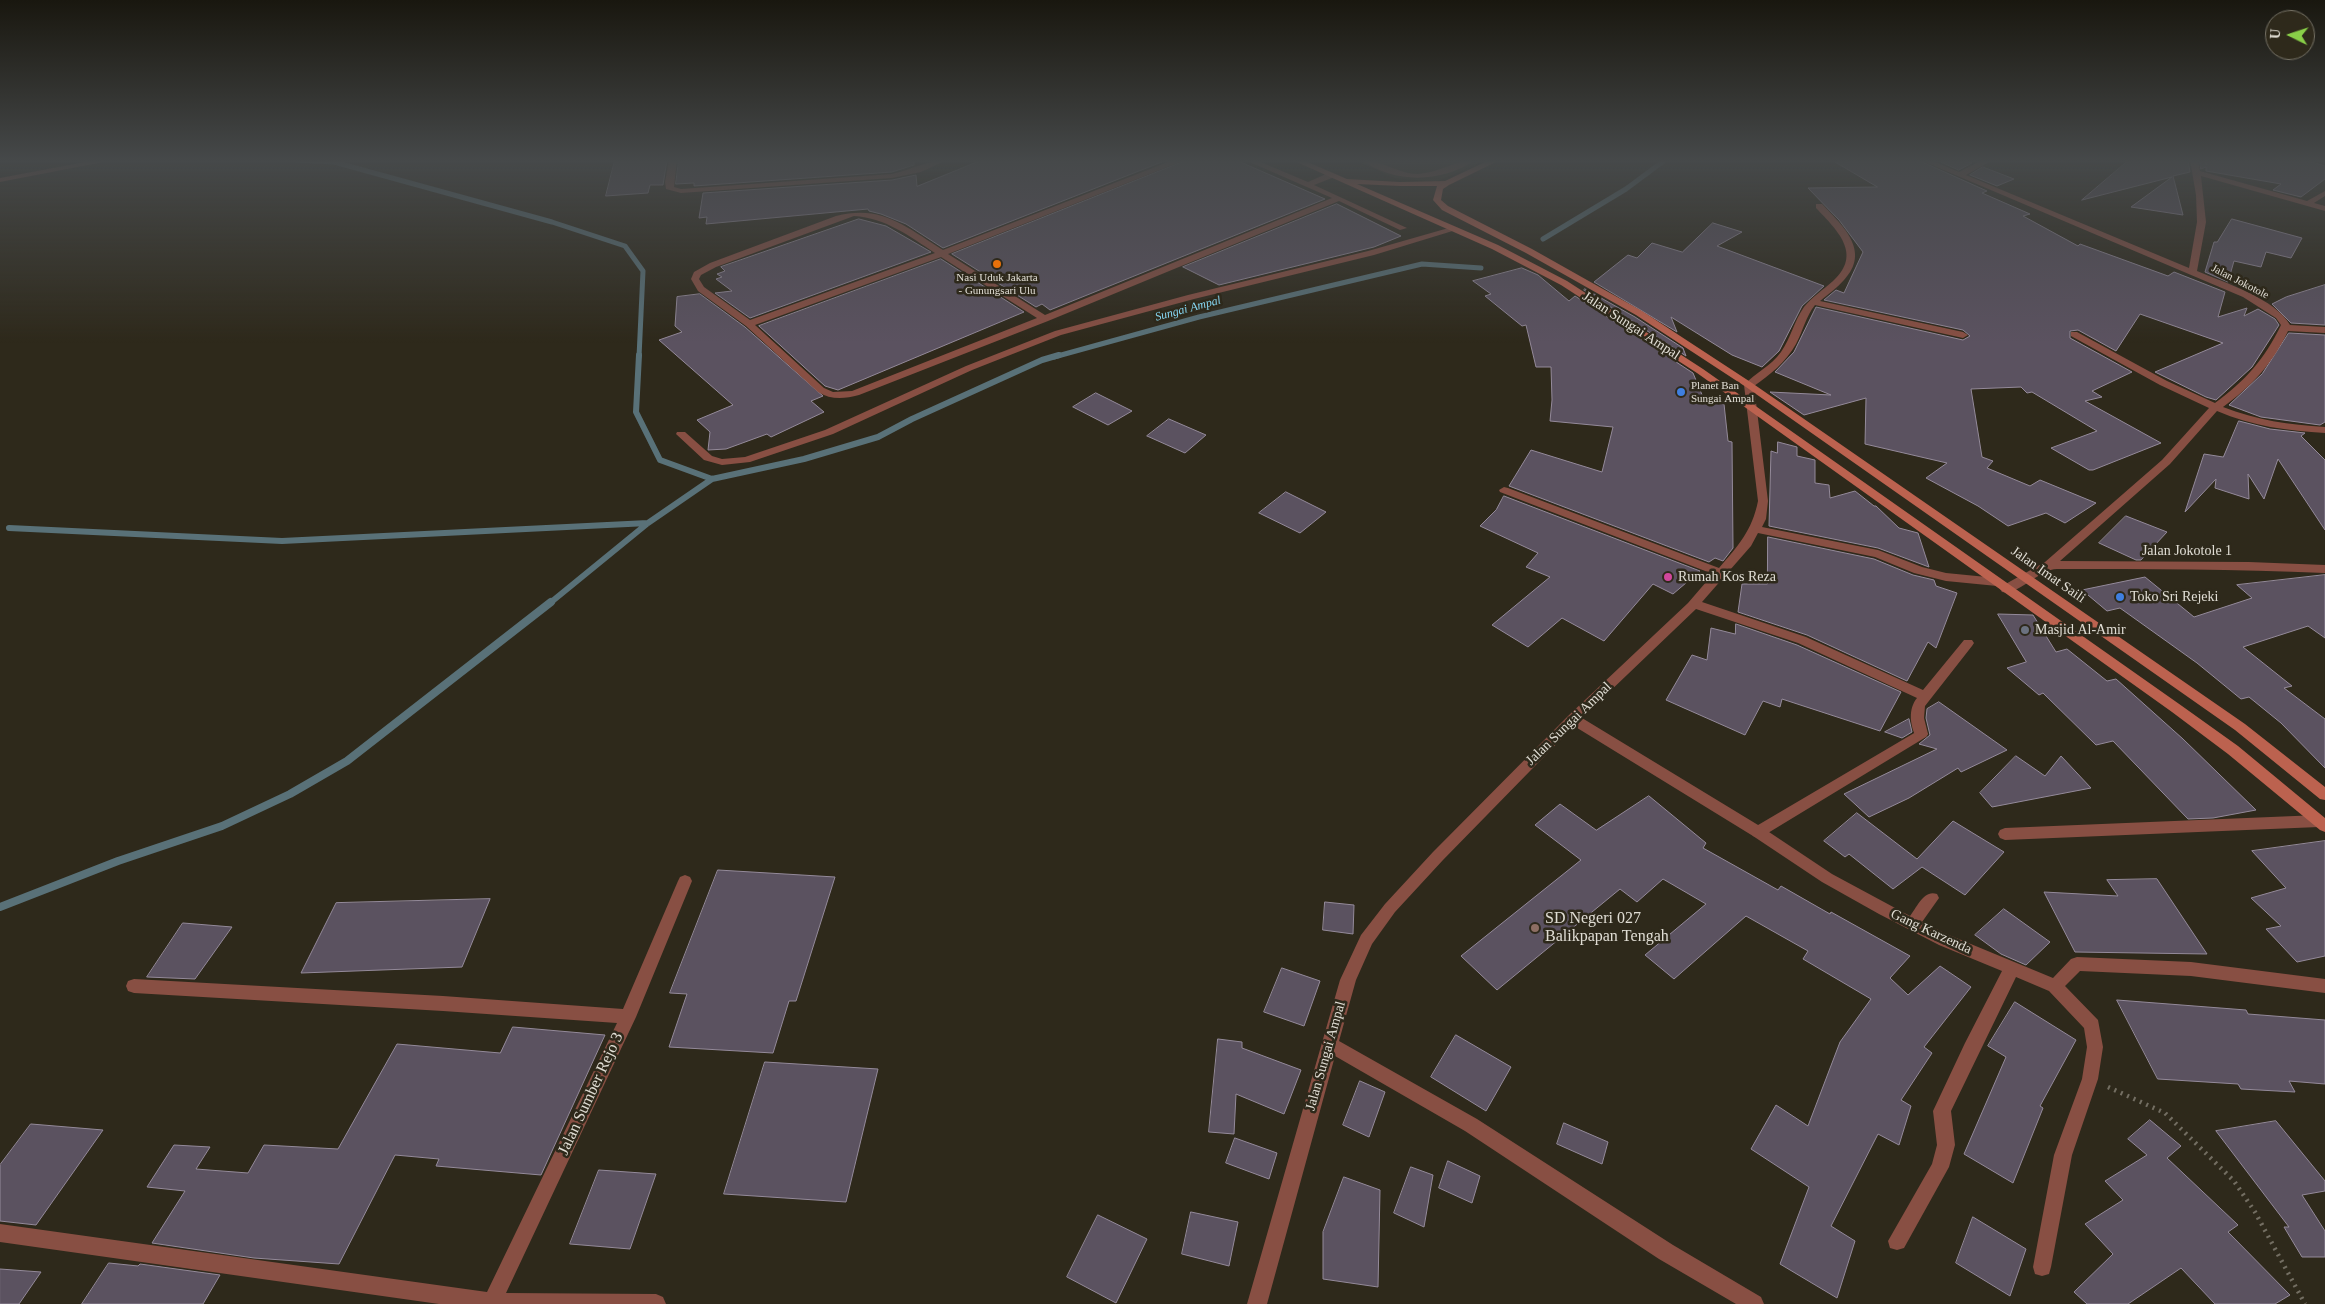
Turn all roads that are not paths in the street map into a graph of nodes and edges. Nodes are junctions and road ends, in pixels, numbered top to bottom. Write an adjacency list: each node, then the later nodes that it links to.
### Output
1 (835, 221): 19 (street)
2 (888, 221): 13 (street)
3 (1025, 221): 13 (street)
4 (1283, 221): 18 (street)
5 (1388, 221): 11 (street)
6 (1436, 221): 12 (main road)
7 (1470, 221): 15 (main road, Jalan Sungai Ampal)
8 (1833, 221): 17 (street)
9 (2070, 221): 14 (street, Jalan Jokotole)
10 (2200, 221): 14 (street)
11 (1403, 228)
12 (1455, 229): 16 (main road, Jalan Sungai Ampal); 28 (street)
13 (943, 253): 18 (street); 19 (street)
14 (2193, 272): 20 (street, Jalan Jokotole)
15 (1577, 278): 16 (main road); 24 (main road, Jalan Sungai Ampal)
16 (1564, 283): 26 (main road, Jalan Sungai Ampal)
17 (1814, 302): 23 (street); 24 (street)
18 (1045, 319): 19 (street)
19 (749, 324)
20 (2285, 328): 21 (street); 25 (street)
21 (2325, 330)
22 (2074, 334): 25 (street)
23 (1963, 335)
24 (1749, 385): 26 (street); 34 (main road, Jalan Imat Saili)
25 (2215, 408): 27 (street); 31 (street)
26 (1754, 410): 30 (street, Jalan Sungai Ampal); 35 (main road)
27 (2325, 430)
28 (681, 434)
29 (1504, 490): 33 (street)
30 (1756, 529): 33 (street, Jalan Sungai Ampal); 35 (street)
31 (2049, 565): 32 (street, Jalan Jokotole 1); 34 (street)
32 (2325, 569)
33 (1722, 573): 36 (street, Jalan Sungai Ampal)
34 (2027, 579): 35 (street); 40 (main road, Jalan Imat Saili)
35 (2001, 586): 41 (main road)
36 (1694, 604): 38 (street); 39 (street, Jalan Sungai Ampal)
37 (1968, 643): 38 (street)
38 (1924, 696): 42 (street)
39 (1574, 718): 42 (street, Gang Karzenda); 52 (street, Jalan Sungai Ampal)
40 (2325, 795)
41 (2322, 823): 43 (street)
42 (1758, 832): 46 (street, Gang Karzenda)
43 (2005, 834)
44 (685, 881): 51 (street, Jalan Sumber Rejo 3)
45 (1932, 898): 46 (street)
46 (1912, 924): 47 (street, Gang Karzenda)
47 (2012, 968): 49 (street, Gang Karzenda); 54 (street)
48 (134, 986): 51 (street)
49 (2055, 986): 50 (street); 55 (street)
50 (2325, 986)
51 (628, 1017): 56 (street, Jalan Sumber Rejo 3)
52 (1330, 1044): 58 (street, Jalan Sungai Ampal); 59 (street)
53 (0, 1233): 56 (street)
54 (1896, 1241)
55 (2042, 1267)
56 (492, 1303): 57 (street)
57 (656, 1304)
58 (1257, 1304)
59 (1754, 1304)

